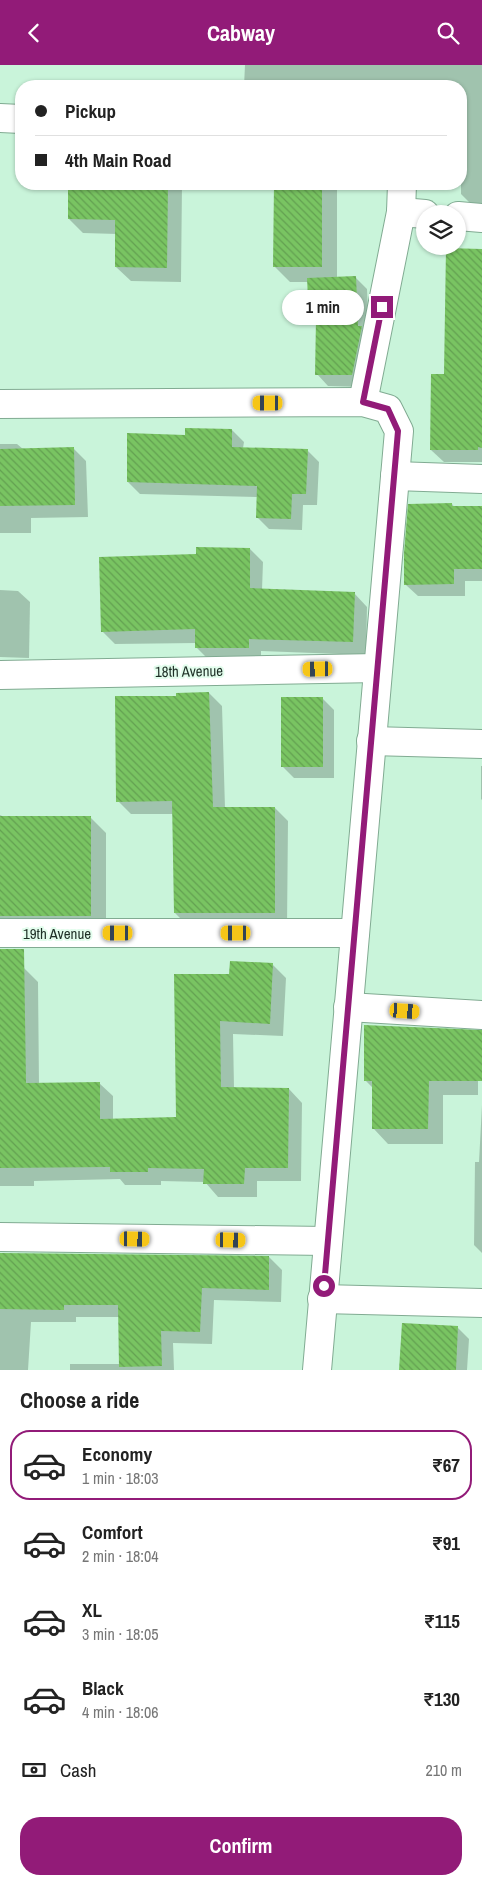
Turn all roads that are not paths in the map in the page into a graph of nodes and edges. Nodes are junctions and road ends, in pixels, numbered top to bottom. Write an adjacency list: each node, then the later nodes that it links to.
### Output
1 (0, 118): 2 (street)
2 (15, 119)
3 (404, 190): 4 (street)
4 (413, 213): 7 (street)
5 (466, 217): 6 (street)
6 (482, 218)
7 (363, 402): 8 (street); 9 (street)
8 (0, 404)
9 (395, 476): 10 (street); 11 (street)
10 (482, 479)
11 (378, 668): 12 (street, 18th Avenue); 13 (street)
12 (0, 675)
13 (371, 741): 14 (street); 16 (street)
14 (482, 744)
15 (0, 933): 16 (street, 19th Avenue)
16 (354, 933): 17 (street)
17 (348, 1007): 18 (street); 20 (street)
18 (482, 1015)
19 (0, 1237): 20 (street)
20 (327, 1241): 21 (street)
21 (322, 1299): 22 (street); 23 (street)
22 (482, 1303)
23 (317, 1370)

